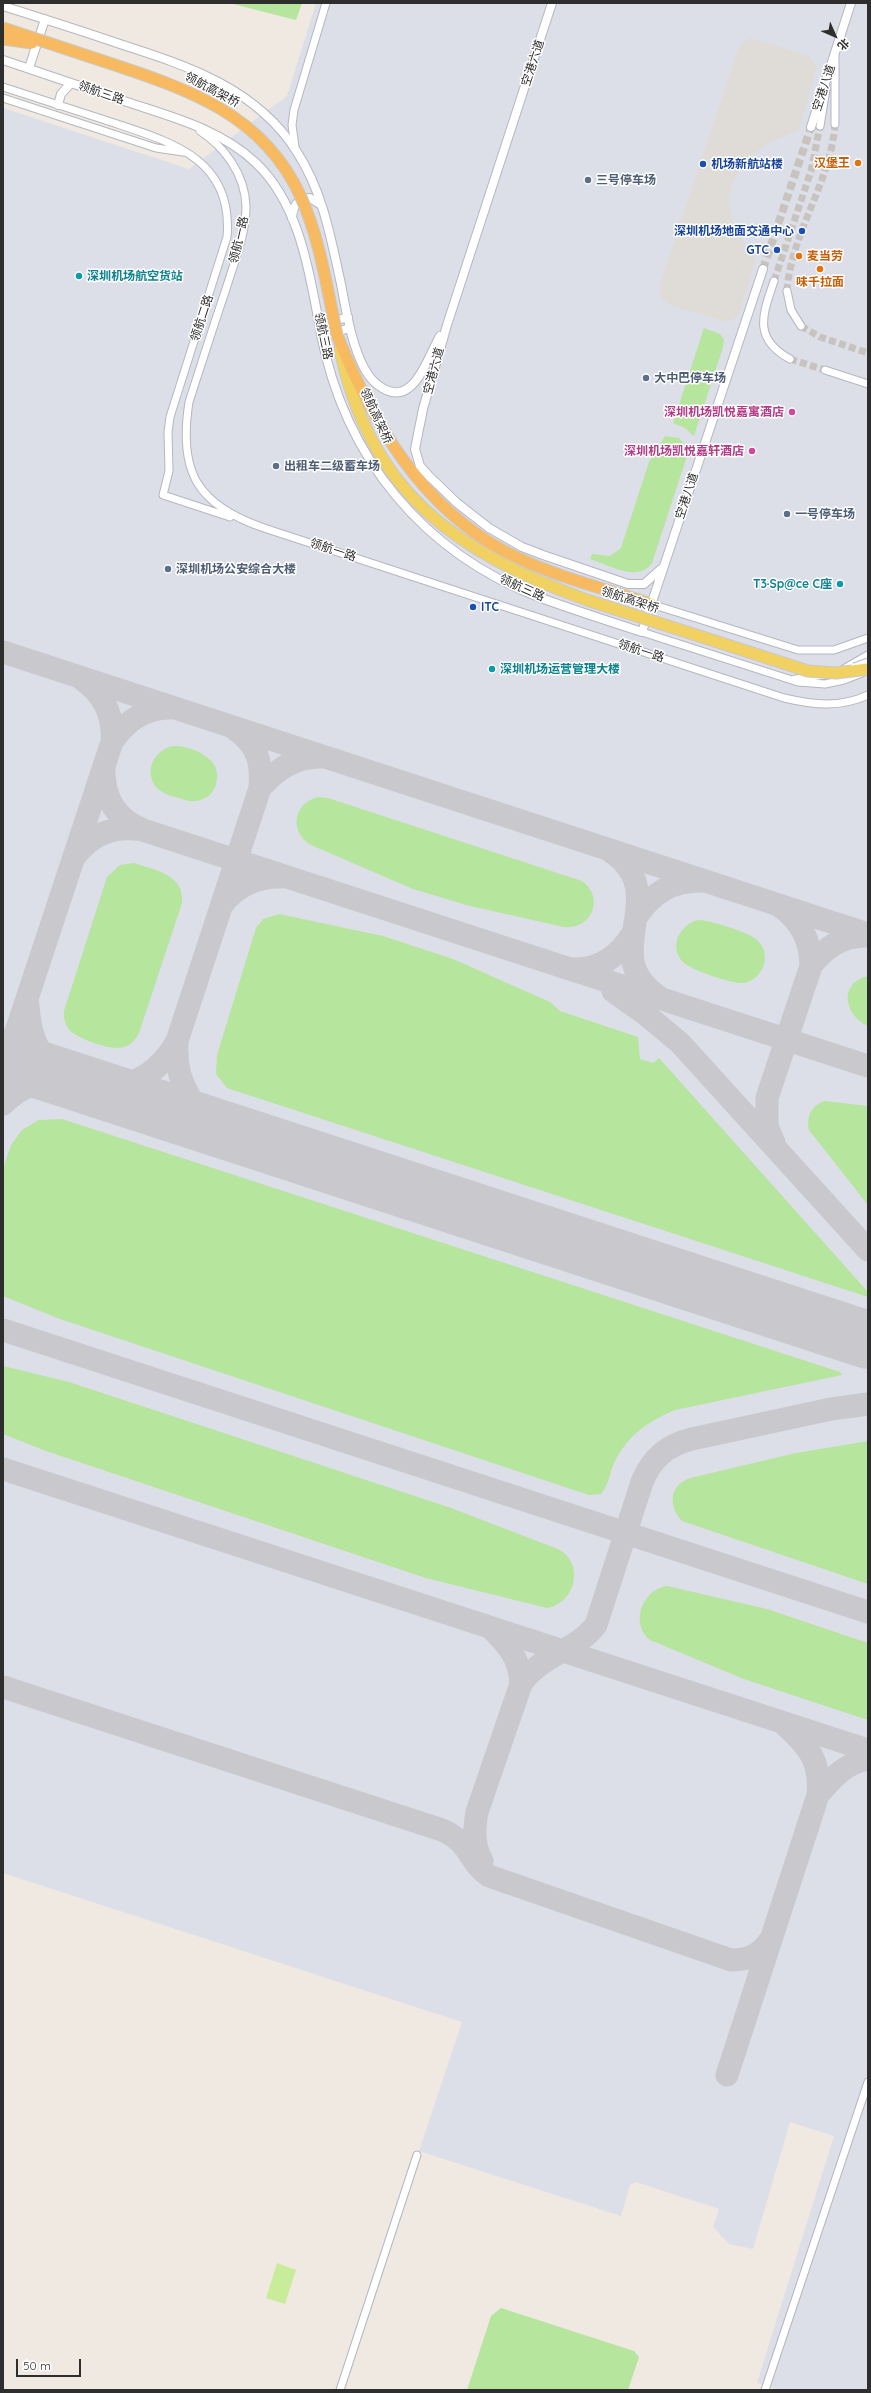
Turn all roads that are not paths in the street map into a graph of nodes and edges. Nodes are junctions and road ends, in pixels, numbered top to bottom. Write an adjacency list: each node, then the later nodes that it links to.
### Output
1 (326, 3): 22 (street)
2 (552, 3): 30 (street, 空港六道)
3 (852, 3): 9 (street, 空港八道)
4 (3, 6): 5 (street)
5 (45, 19): 11 (street); 22 (street)
6 (3, 28): 8 (highway, 领航高架桥, bridge)
7 (3, 39): 8 (highway, bridge)
8 (51, 44): 33 (highway, 领航高架桥, bridge)
9 (836, 52): 12 (street, 空港八道); 18 (street)
10 (3, 60): 11 (street, 领航三路)
11 (28, 68): 13 (street, 领航三路)
12 (829, 74): 19 (street); 20 (street, 空港八道)
13 (71, 83): 16 (street); 17 (street, 领航三路)
14 (3, 87): 16 (street, 领航二路)
15 (3, 98): 21 (street)
16 (58, 105): 21 (street, 领航二路)
17 (177, 119): 24 (street, 领航三路); 38 (street, 领航一路)
18 (835, 124)
19 (820, 126)
20 (811, 127)
21 (188, 152): 38 (street, 领航二路)
22 (297, 152): 23 (street)
23 (322, 207): 24 (street); 28 (street)
24 (292, 219): 29 (street, 领航三路)
25 (763, 269): 39 (street, 空港八道)
26 (774, 281): 35 (street)
27 (787, 291): 31 (street)
28 (348, 317): 29 (street); 32 (street)
29 (320, 325): 34 (street, 领航三路)
30 (447, 325): 32 (street); 39 (street, 空港六道)
31 (801, 326)
32 (350, 328): 34 (street)
33 (337, 335): 40 (highway); 46 (main road, 领航高架桥, bridge)
34 (322, 336): 41 (street, 领航三路)
35 (790, 359)
36 (825, 370): 37 (street)
37 (868, 384)
38 (237, 519): 48 (street, 领航一路)
39 (665, 564): 40 (street, 空港八道)
40 (652, 604): 41 (street, 空港八道); 42 (street)
41 (642, 632): 47 (street)
42 (868, 638)
43 (868, 655): 47 (street)
44 (868, 662): 46 (street, bridge)
45 (868, 669): 46 (main road, 领航高架桥, bridge); 47 (street)
46 (808, 671)
47 (775, 676)
48 (868, 695)
49 (868, 2082): 52 (street)
50 (417, 2155): 51 (street)
51 (340, 2390)
52 (765, 2390)

